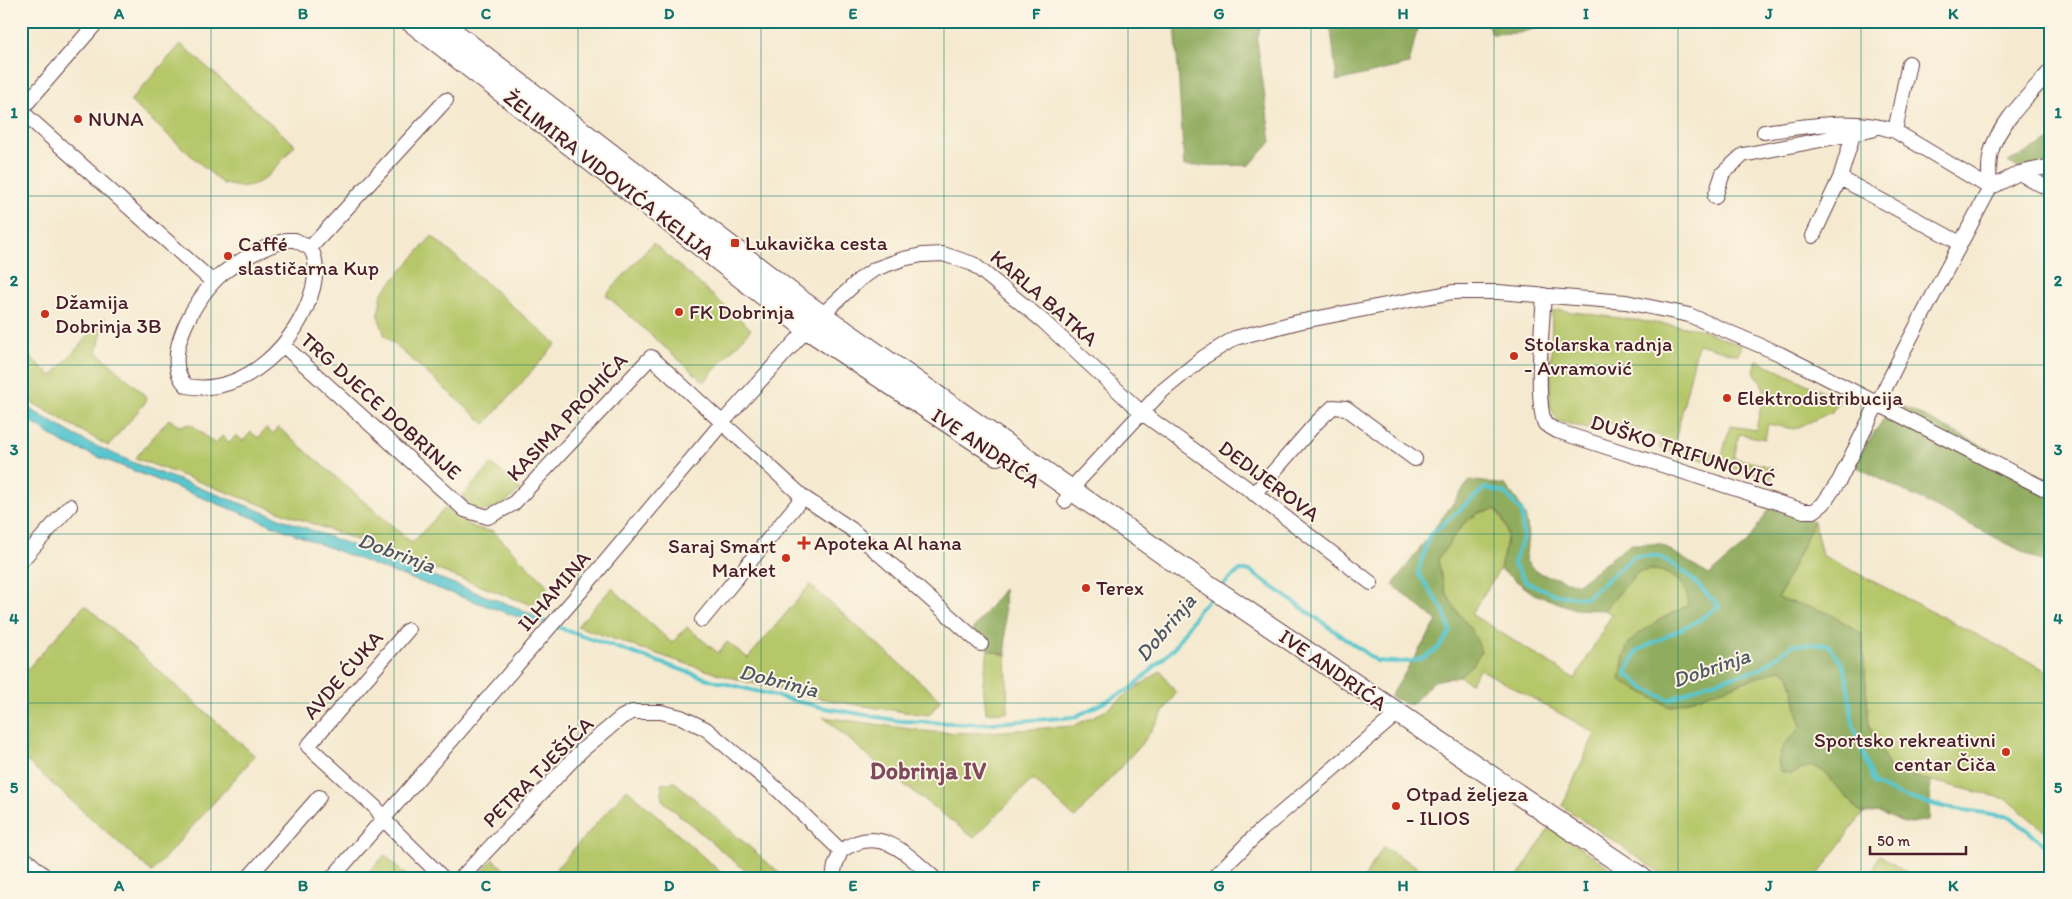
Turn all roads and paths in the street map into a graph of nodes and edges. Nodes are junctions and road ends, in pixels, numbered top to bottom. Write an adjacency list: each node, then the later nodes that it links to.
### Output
1 (98, 21): 7 (street)
2 (410, 21): 23 (main road, ŽELIMIRA VIDOVIĆA KELIJA)
3 (440, 21): 22 (main road, ŽELIMIRA VIDOVIĆA KELIJA)
4 (1909, 63): 8 (street)
5 (2051, 70): 14 (street)
6 (446, 100): 19 (street)
7 (21, 110): 20 (street)
8 (1889, 129): 9 (street); 10 (street); 14 (street)
9 (1764, 132)
10 (1853, 135): 13 (street); 16 (street)
11 (2051, 166): 12 (street)
12 (2020, 173): 14 (street); 15 (street)
13 (1840, 178): 17 (street); 18 (street)
14 (1990, 188): 18 (street)
15 (2051, 190)
16 (1715, 197)
17 (1813, 236)
18 (1960, 243): 25 (street)
19 (310, 248): 20 (street, TRG DJECE DOBRINJE); 24 (street, TRG DJECE DOBRINJE)
20 (213, 282): 24 (street, TRG DJECE DOBRINJE)
21 (1544, 295): 25 (street); 25 (street, DUŠKO TRIFUNOVIĆ); 26 (street)
22 (822, 315): 23 (street, KARLA BATKA); 26 (street, KARLA BATKA); 31 (main road, IVE ANDRIĆA)
23 (807, 329): 27 (street, ILHAMINA); 31 (main road, IVE ANDRIĆA)
24 (283, 345): 33 (street, TRG DJECE DOBRINJE)
25 (1878, 405): 29 (street)
26 (1142, 412): 30 (street, DEDIJEROVA); 31 (street)
27 (722, 423): 32 (street); 33 (street, KASIMA PROHIĆA); 42 (street, ILHAMINA)
28 (1415, 459): 30 (street)
29 (2051, 492)
30 (1254, 494): 36 (street, DEDIJEROVA)
31 (1068, 496): 40 (main road, IVE ANDRIĆA)
32 (803, 497): 37 (street); 39 (street)
33 (513, 504)
34 (70, 506): 35 (street)
35 (21, 561)
36 (1371, 583)
37 (702, 620)
38 (408, 630): 42 (street, AVDE ĆUKA)
39 (981, 644)
40 (1397, 714): 52 (street, IVE ANDRIĆA); 53 (main road, IVE ANDRIĆA)
41 (319, 797): 46 (street)
42 (383, 819): 47 (street, ILHAMINA); 48 (street)
43 (841, 851): 49 (street, PETRA TJEŠIĆA); 50 (street); 51 (street)
44 (21, 854): 45 (street)
45 (47, 878)
46 (248, 878)
47 (332, 878)
48 (442, 878)
49 (461, 878)
50 (833, 878)
51 (934, 878)
52 (1213, 878)
53 (1642, 878)

